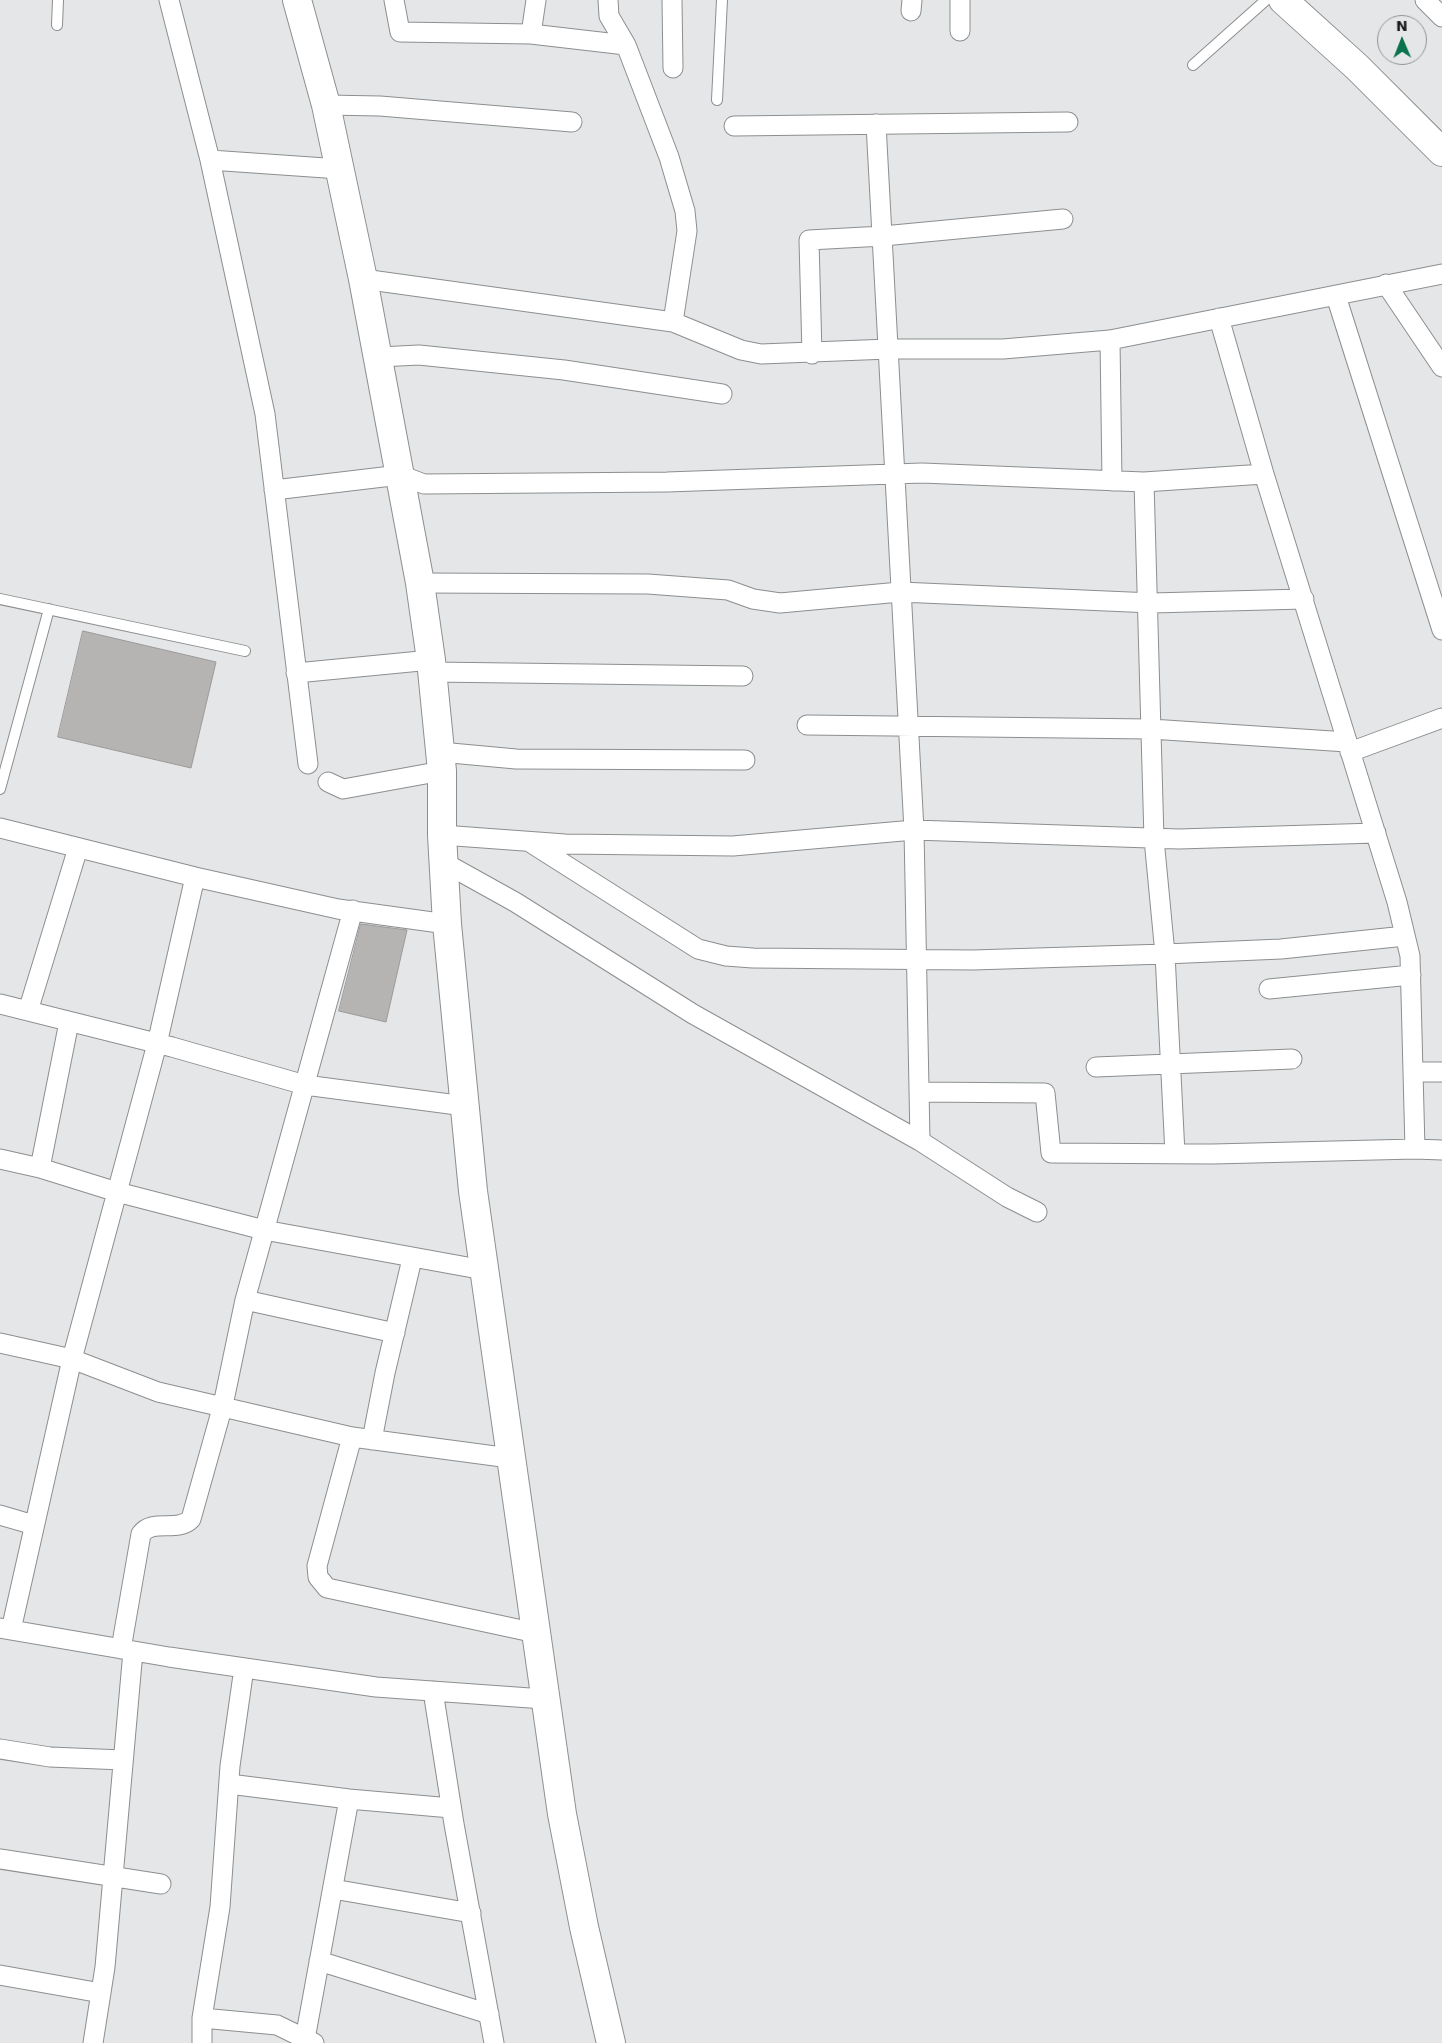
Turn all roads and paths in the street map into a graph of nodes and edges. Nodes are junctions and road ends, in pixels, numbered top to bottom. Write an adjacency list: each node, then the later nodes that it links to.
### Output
1 (58, 0): 14 (lane)
2 (169, 0): 27 (street)
3 (297, 0): 21 (street)
4 (394, 0): 16 (street)
5 (536, 0): 16 (street)
6 (608, 0): 17 (street)
7 (672, 0): 19 (street)
8 (722, 0): 20 (lane)
9 (960, 0): 15 (street)
10 (1266, 0): 18 (lane)
11 (1283, 0): 26 (street)
12 (1425, 0): 13 (street)
13 (1442, 17)
14 (57, 25)
15 (960, 31)
16 (530, 34): 17 (street)
17 (626, 45): 36 (street)
18 (1193, 65)
19 (672, 68)
20 (717, 100)
21 (326, 105): 22 (street); 28 (street)
22 (572, 122)
23 (1068, 122): 24 (street)
24 (876, 124): 25 (street); 30 (street)
25 (734, 126)
26 (1442, 152)
27 (210, 160): 28 (street); 48 (street)
28 (340, 170): 32 (street)
29 (1063, 219): 30 (street)
30 (883, 236): 38 (street); 39 (street)
31 (1442, 274): 33 (street)
32 (363, 279): 36 (street); 40 (street)
33 (1386, 284): 34 (street); 41 (street)
34 (1336, 296): 35 (street); 55 (street)
35 (1218, 318): 37 (street); 44 (street)
36 (672, 322): 39 (street)
37 (1110, 340): 38 (street); 46 (street)
38 (889, 349): 39 (street); 43 (street)
39 (812, 354)
40 (379, 357): 42 (street); 45 (street)
41 (1442, 367)
42 (722, 394)
43 (894, 474): 45 (street); 46 (street); 50 (street)
44 (1264, 474): 47 (street); 51 (street)
45 (400, 475): 48 (street); 49 (street)
46 (1112, 481): 47 (street)
47 (1144, 482): 53 (street)
48 (274, 490): 58 (street)
49 (420, 583): 50 (street); 57 (street)
50 (900, 592): 53 (street); 62 (street)
51 (1304, 598): 53 (street); 64 (street)
52 (0, 599): 54 (lane)
53 (1147, 602): 63 (street)
54 (50, 609): 56 (lane); 69 (lane)
55 (1442, 630)
56 (244, 651)
57 (432, 666): 58 (street); 59 (street); 66 (street)
58 (296, 673): 67 (street)
59 (743, 676)
60 (1442, 718): 64 (street)
61 (807, 725): 62 (street)
62 (909, 727): 63 (street); 71 (street)
63 (1151, 729): 64 (street); 74 (street)
64 (1349, 747): 72 (street)
65 (745, 760): 66 (street)
66 (441, 762): 68 (street); 73 (street)
67 (308, 764)
68 (328, 782)
69 (0, 789)
70 (0, 828): 76 (street)
71 (914, 830): 74 (street); 75 (street); 83 (street)
72 (1376, 834): 74 (street); 81 (street)
73 (442, 835): 75 (street); 77 (street)
74 (1154, 839): 82 (street)
75 (528, 842): 83 (street)
76 (78, 848): 78 (street); 87 (street)
77 (443, 862): 80 (street); 98 (street)
78 (195, 877): 79 (street); 89 (street)
79 (353, 910): 80 (street); 95 (street)
80 (447, 924): 97 (street)
81 (1405, 936): 82 (street); 84 (street)
82 (1164, 954): 83 (street); 91 (street)
83 (917, 960): 96 (street)
84 (1411, 975): 85 (street); 93 (street)
85 (1269, 989)
86 (0, 1004): 87 (street)
87 (28, 1011): 88 (street)
88 (70, 1022): 89 (street); 103 (street)
89 (157, 1044): 95 (street); 104 (street)
90 (1292, 1059): 91 (street)
91 (1170, 1064): 92 (street); 101 (street)
92 (1096, 1067)
93 (1413, 1072): 94 (street); 99 (street)
94 (1442, 1072)
95 (305, 1085): 97 (street); 106 (street)
96 (919, 1092): 98 (street); 101 (street)
97 (465, 1106): 108 (street)
98 (920, 1141): 105 (street)
99 (1415, 1149): 100 (street); 101 (street)
100 (1442, 1150)
101 (1175, 1154)
102 (0, 1159): 103 (street)
103 (40, 1168): 104 (street)
104 (117, 1192): 106 (street); 112 (street)
105 (1037, 1212)
106 (264, 1230): 107 (street); 109 (street)
107 (412, 1259): 108 (street); 110 (street)
108 (484, 1270): 116 (street)
109 (245, 1300): 110 (street); 113 (street)
110 (395, 1333): 115 (street)
111 (0, 1343): 112 (street)
112 (72, 1360): 113 (street); 118 (street)
113 (223, 1405): 114 (street); 121 (street)
114 (352, 1437): 115 (street); 120 (street)
115 (372, 1440): 116 (street)
116 (510, 1458): 120 (street)
117 (0, 1515): 118 (street)
118 (34, 1525): 119 (street)
119 (5, 1629): 121 (street)
120 (536, 1633): 124 (street)
121 (127, 1650): 122 (street); 126 (street)
122 (244, 1668): 123 (street); 127 (street)
123 (433, 1691): 124 (street); 129 (street)
124 (544, 1700): 144 (street)
125 (0, 1749): 126 (street)
126 (123, 1760): 131 (street)
127 (229, 1784): 128 (street); 139 (street)
128 (349, 1799): 129 (street); 133 (street)
129 (451, 1808): 134 (street)
130 (0, 1859): 131 (street)
131 (114, 1878): 132 (street); 137 (street)
132 (161, 1884)
133 (333, 1889): 134 (street); 135 (street)
134 (471, 1913): 138 (street)
135 (319, 1961): 138 (street); 140 (street)
136 (0, 1975): 137 (street)
137 (101, 1993): 141 (street)
138 (489, 2014): 143 (street)
139 (202, 2018): 140 (street); 142 (street)
140 (310, 2041)
141 (93, 2043)
142 (202, 2043)
143 (494, 2043)
144 (611, 2043)

